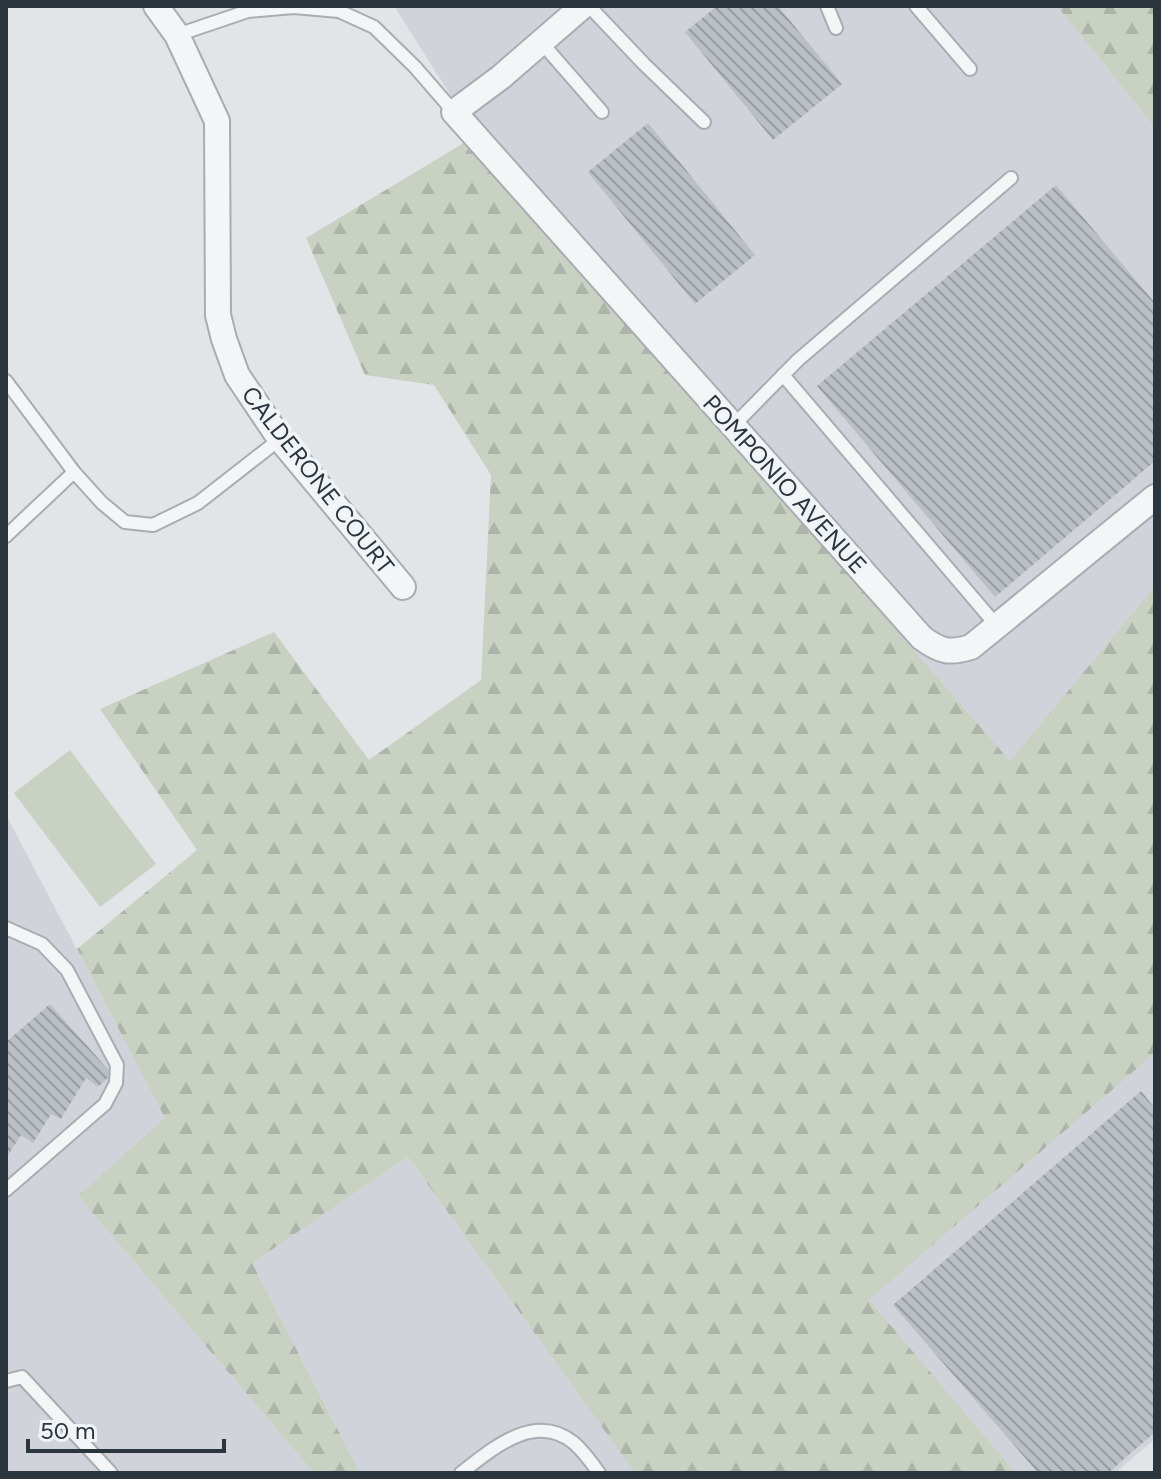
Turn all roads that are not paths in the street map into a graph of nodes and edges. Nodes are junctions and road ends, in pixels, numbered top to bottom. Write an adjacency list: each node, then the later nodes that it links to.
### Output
1 (156, 6): 7 (street, CALDERONE COURT)
2 (583, 6): 8 (street)
3 (589, 6): 12 (lane)
4 (827, 6): 6 (lane)
5 (916, 6): 9 (lane)
6 (836, 28)
7 (177, 35): 10 (lane); 17 (street, CALDERONE COURT)
8 (541, 42): 10 (street); 11 (lane)
9 (970, 69)
10 (454, 112): 16 (street, POMPONIO AVENUE)
11 (602, 112)
12 (704, 122)
13 (1011, 178): 14 (lane)
14 (783, 375): 16 (lane); 22 (lane)
15 (6, 381): 18 (lane)
16 (733, 426): 22 (street, POMPONIO AVENUE)
17 (280, 439): 18 (lane); 21 (street, CALDERONE COURT)
18 (74, 472): 20 (lane)
19 (1155, 497): 22 (street, POMPONIO AVENUE)
20 (6, 536)
21 (403, 587)
22 (997, 626)
23 (6, 928): 24 (lane)
24 (6, 1190)
25 (6, 1381): 26 (lane)
26 (111, 1473)
27 (461, 1473): 28 (lane)
28 (599, 1473)

